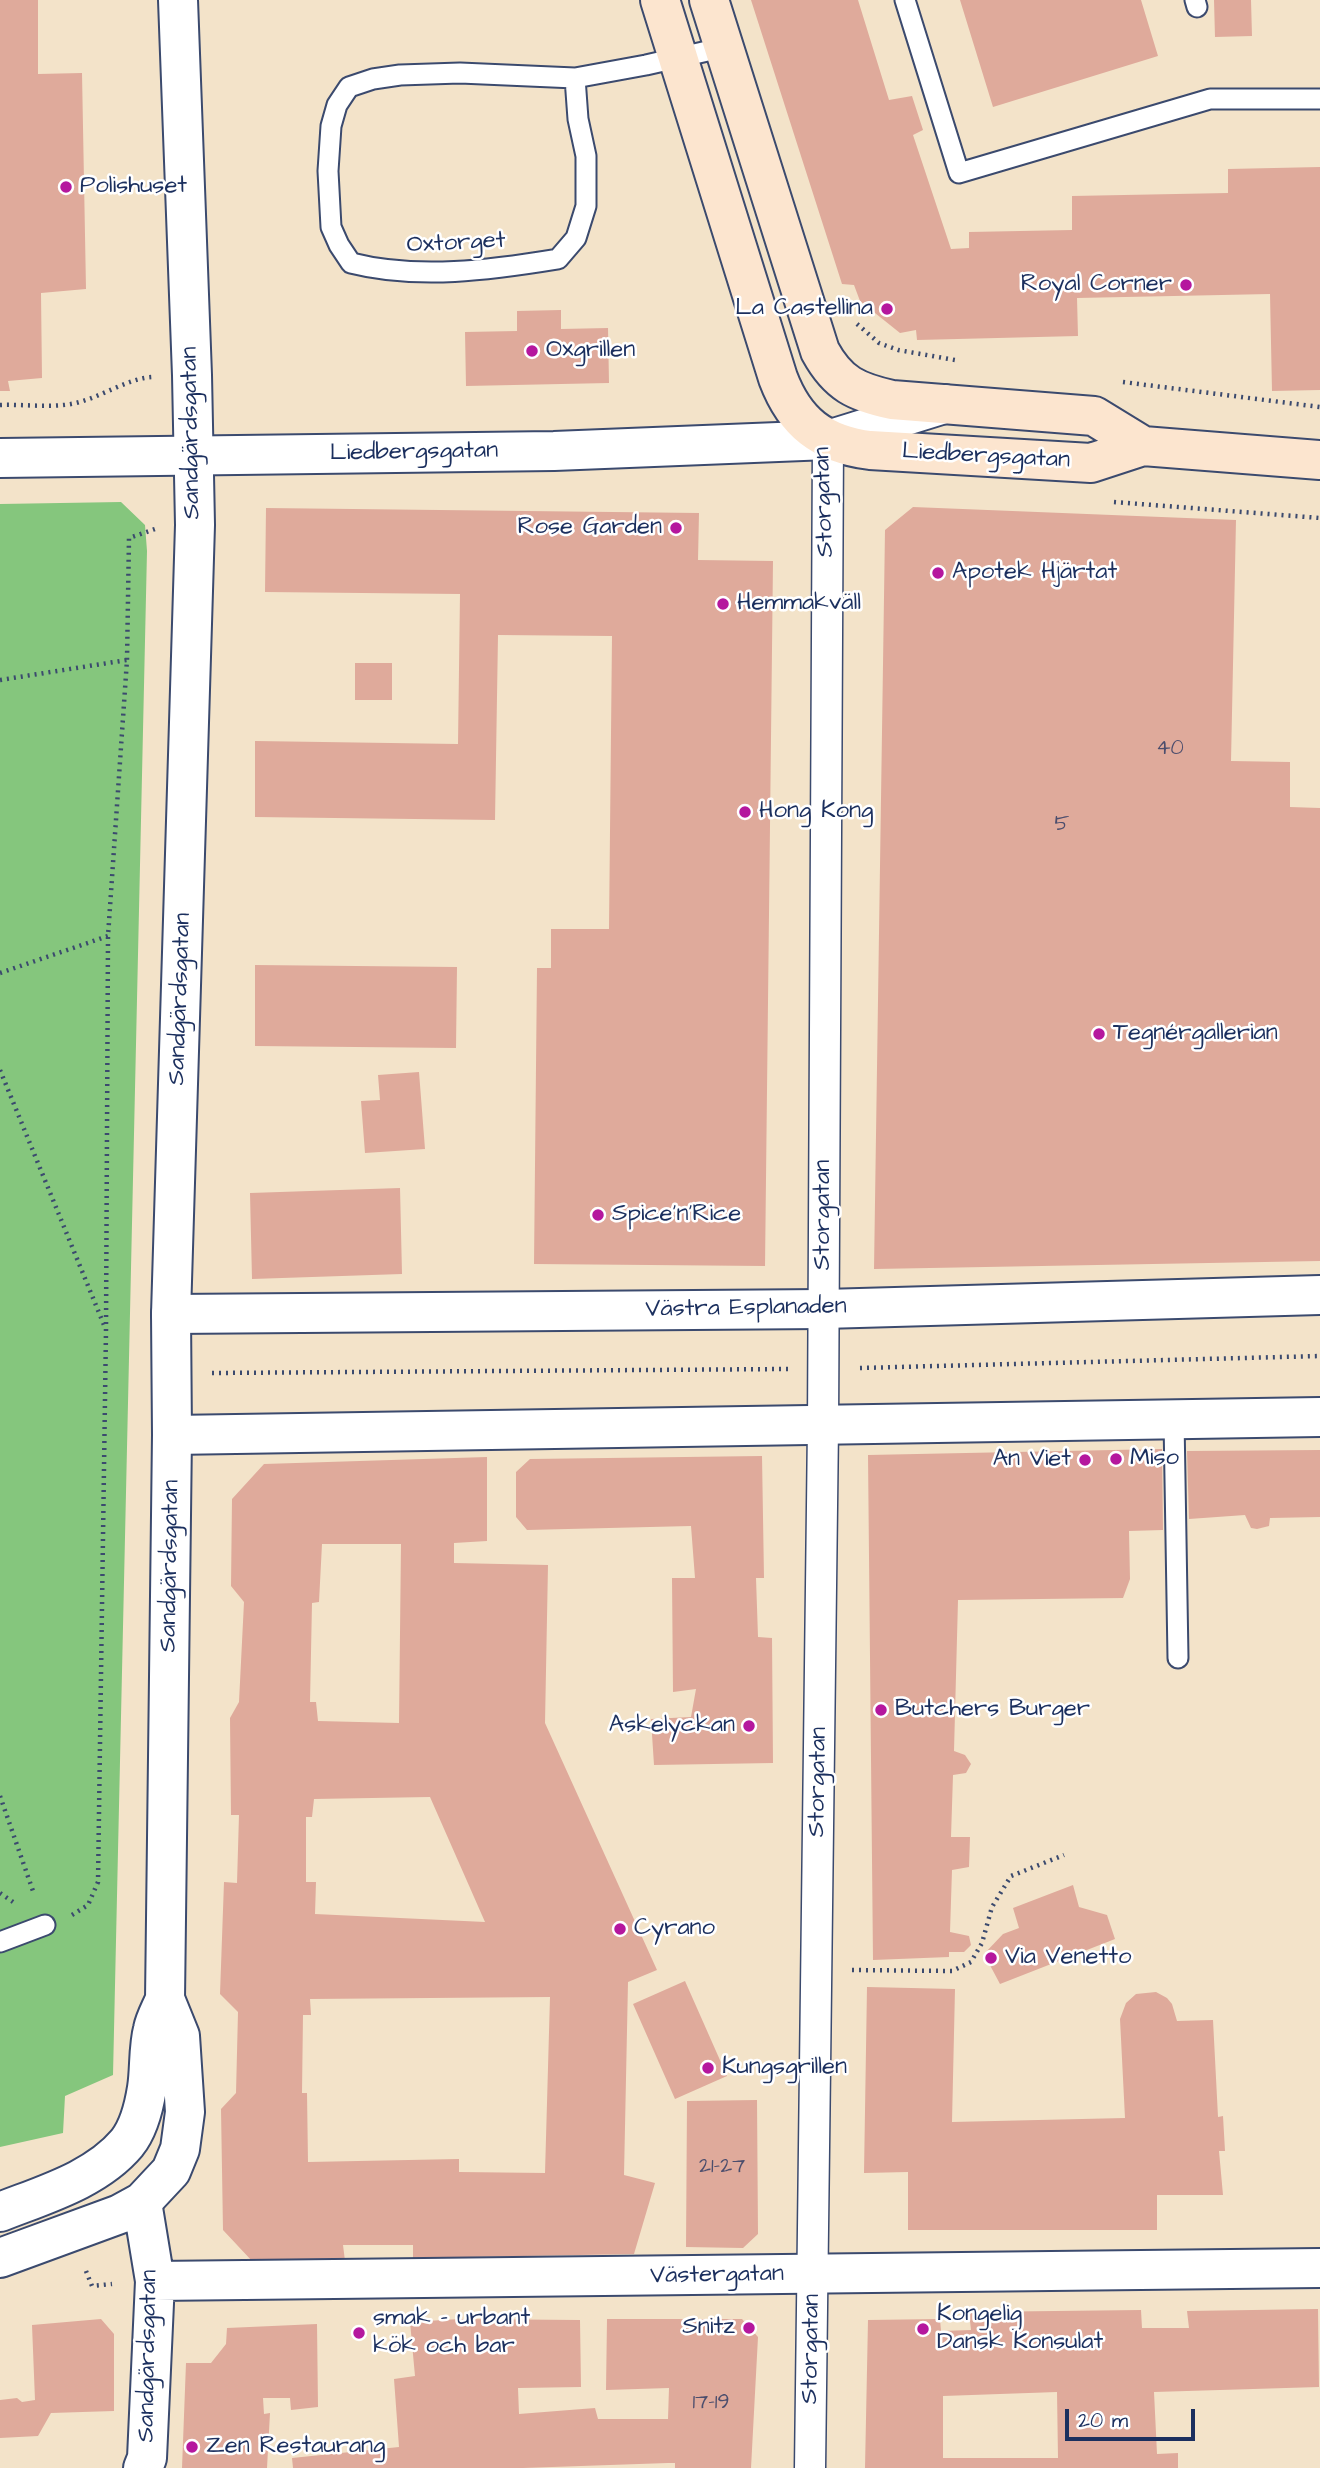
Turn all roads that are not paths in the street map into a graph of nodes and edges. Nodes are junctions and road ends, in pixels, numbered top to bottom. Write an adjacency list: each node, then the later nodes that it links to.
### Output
1 (177, 0): 12 (street, Sandgärdsgatan)
2 (660, 0): 6 (main road, Storgatan)
3 (709, 0): 5 (main road)
4 (905, 0): 8 (lane)
5 (725, 47): 6 (lane); 9 (main road, Liedbergsgatan)
6 (678, 58): 7 (lane); 10 (main road, Storgatan)
7 (575, 78): 7 (lane, Oxtorget)
8 (1320, 99)
9 (947, 403): 10 (street, Liedbergsgatan); 11 (main road, Liedbergsgatan)
10 (828, 440): 11 (main road, Liedbergsgatan); 12 (street, Liedbergsgatan); 16 (street, Storgatan)
11 (1143, 446): 14 (main road, Liedbergsgatan)
12 (194, 455): 13 (street, Liedbergsgatan); 17 (street, Sandgärdsgatan)
13 (0, 458)
14 (1320, 460)
15 (1320, 1295): 16 (street, Västra Esplanaden)
16 (824, 1309): 17 (street, Västra Esplanaden); 20 (street, Storgatan)
17 (171, 1314): 21 (street, Sandgärdsgatan)
18 (1320, 1417): 19 (street)
19 (1174, 1420): 20 (street); 22 (lane)
20 (823, 1426): 21 (street); 31 (street, Storgatan)
21 (172, 1435): 25 (street, Sandgärdsgatan)
22 (1178, 1658)
23 (45, 1925): 24 (lane)
24 (0, 1942)
25 (165, 1999): 26 (street, Sandgärdsgatan); 27 (street, Sandgärdsgatan)
26 (108, 2161): 27 (street); 28 (street, Sandgärdsgatan)
27 (142, 2202): 29 (street); 32 (street, Sandgärdsgatan)
28 (0, 2212)
29 (0, 2258)
30 (1320, 2267): 31 (street, Västergatan)
31 (814, 2275): 32 (street, Västergatan); 34 (street, Storgatan)
32 (155, 2281): 33 (street, Sandgärdsgatan)
33 (143, 2468)
34 (810, 2468)

